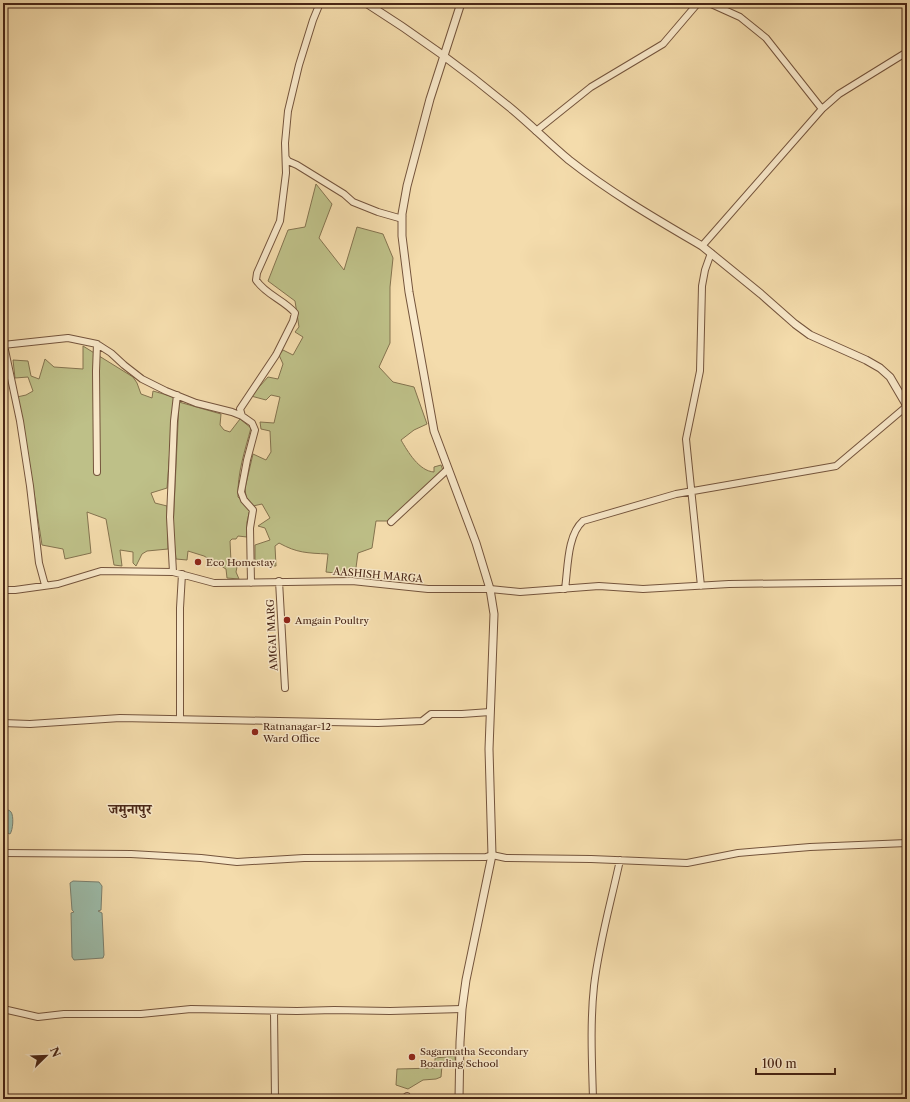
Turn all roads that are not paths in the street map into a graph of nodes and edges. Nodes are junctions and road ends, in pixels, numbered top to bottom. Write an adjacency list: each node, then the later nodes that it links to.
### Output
1 (320, 3): 10 (street)
2 (366, 3): 7 (street)
3 (461, 3): 7 (street)
4 (698, 3): 9 (street)
5 (710, 3): 8 (street)
6 (907, 52): 8 (street)
7 (444, 55): 9 (street); 11 (street)
8 (822, 109): 12 (street)
9 (536, 131): 12 (street)
10 (286, 158): 11 (street); 18 (street)
11 (402, 216): 19 (street)
12 (702, 246): 13 (street)
13 (711, 253): 17 (street); 21 (street)
14 (97, 344): 15 (street); 16 (street); 20 (street)
15 (4, 345): 28 (street)
16 (177, 395): 18 (street); 23 (street)
17 (907, 406): 21 (street)
18 (242, 416): 27 (street)
19 (448, 470): 22 (street); 30 (street)
20 (97, 472)
21 (690, 492): 29 (street); 31 (street)
22 (391, 522)
23 (173, 572): 24 (street, AASHISH MARGA); 28 (street, AASHISH MARGA)
24 (182, 574): 27 (street, AASHISH MARGA); 35 (street)
25 (279, 581): 27 (street, AASHISH MARGA); 30 (street, AASHISH MARGA); 33 (street, AMGAI MARG)
26 (907, 582): 29 (street, AASHISH MARGA)
27 (250, 583)
28 (45, 585): 32 (street, AASHISH MARGA)
29 (701, 586): 31 (street, AASHISH MARGA)
30 (490, 589): 31 (street, AASHISH MARGA); 34 (street)
31 (565, 589)
32 (3, 590)
33 (284, 688)
34 (490, 712): 35 (street); 39 (street)
35 (180, 718): 36 (street)
36 (3, 723)
37 (907, 843): 40 (street)
38 (3, 853): 39 (street)
39 (492, 855): 40 (street); 42 (street)
40 (620, 860): 46 (street)
41 (3, 1009): 43 (street)
42 (462, 1009): 43 (street); 45 (street)
43 (274, 1011): 44 (street)
44 (275, 1099)
45 (459, 1099)
46 (593, 1099)

